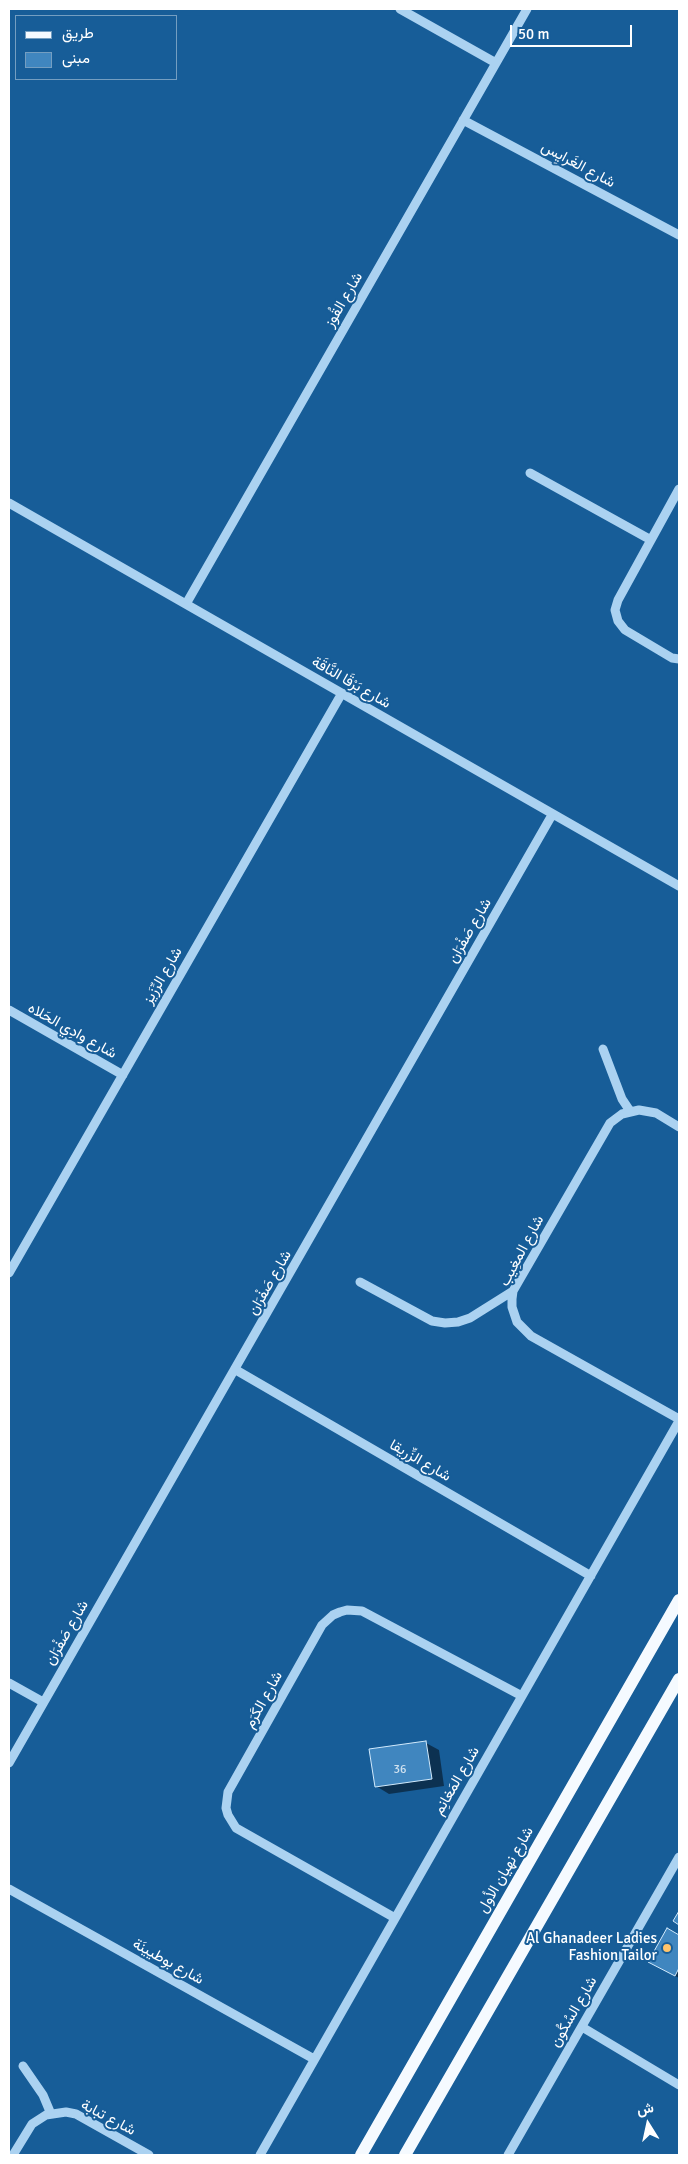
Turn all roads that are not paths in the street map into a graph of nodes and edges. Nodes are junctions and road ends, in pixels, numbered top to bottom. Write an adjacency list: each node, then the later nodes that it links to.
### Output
1 (400, 9): 3 (street)
2 (527, 9): 3 (street, شارع القُوز)
3 (496, 63): 4 (street, شارع القُوز)
4 (463, 120): 5 (street, شارع الغَرايِس); 10 (street, شارع القُوز)
5 (679, 235)
6 (530, 473): 9 (street)
7 (679, 489): 9 (street)
8 (9, 503): 10 (street, شارع بَرْقَا النَّاقَة)
9 (651, 540): 11 (street)
10 (186, 604): 12 (street, شارع بَرْقَا النَّاقَة)
11 (679, 659)
12 (342, 693): 13 (street, شارع بَرْقَا النَّاقَة); 17 (street, شارع الرِّزَيز)
13 (552, 815): 14 (street, شارع بَرْقَا النَّاقَة); 23 (street, شارع صَفْرَان)
14 (679, 886)
15 (9, 1010): 17 (street, شارع وادِي الحَلاه)
16 (603, 1049): 18 (street)
17 (123, 1075): 20 (street, شارع الرِّزَيز)
18 (630, 1112): 19 (street); 22 (street, شارع المغِيب)
19 (679, 1127)
20 (9, 1273)
21 (360, 1282): 22 (street)
22 (513, 1292): 24 (street, شارع المغِيب)
23 (236, 1370): 25 (street, شارع الزِّريقا); 30 (street, شارع صَفْرَان)
24 (679, 1420): 25 (street, شارع المَغانِم)
25 (591, 1576): 29 (street, شارع المَغانِم)
26 (679, 1600): 43 (main road, شارع نهيان الأول)
27 (679, 1679): 44 (main road)
28 (9, 1682): 30 (street)
29 (522, 1696): 34 (street, شارع المَغانِم); 34 (street, شارع الكَرَم)
30 (43, 1702): 31 (street, شارع صَفْرَان)
31 (9, 1763)
32 (679, 1857): 35 (street, شارع السُكُون)
33 (9, 1889): 36 (street, شارع بوطيينَة)
34 (395, 1918): 36 (street, شارع المَغانِم)
35 (582, 2027): 38 (street); 45 (street, شارع السُكُون)
36 (314, 2059): 42 (street, شارع المَغانِم)
37 (23, 2066): 39 (street)
38 (679, 2086)
39 (51, 2114): 40 (street); 41 (street, شارع تبابة)
40 (13, 2155)
41 (148, 2155)
42 (260, 2155)
43 (361, 2155)
44 (405, 2155)
45 (508, 2155)

